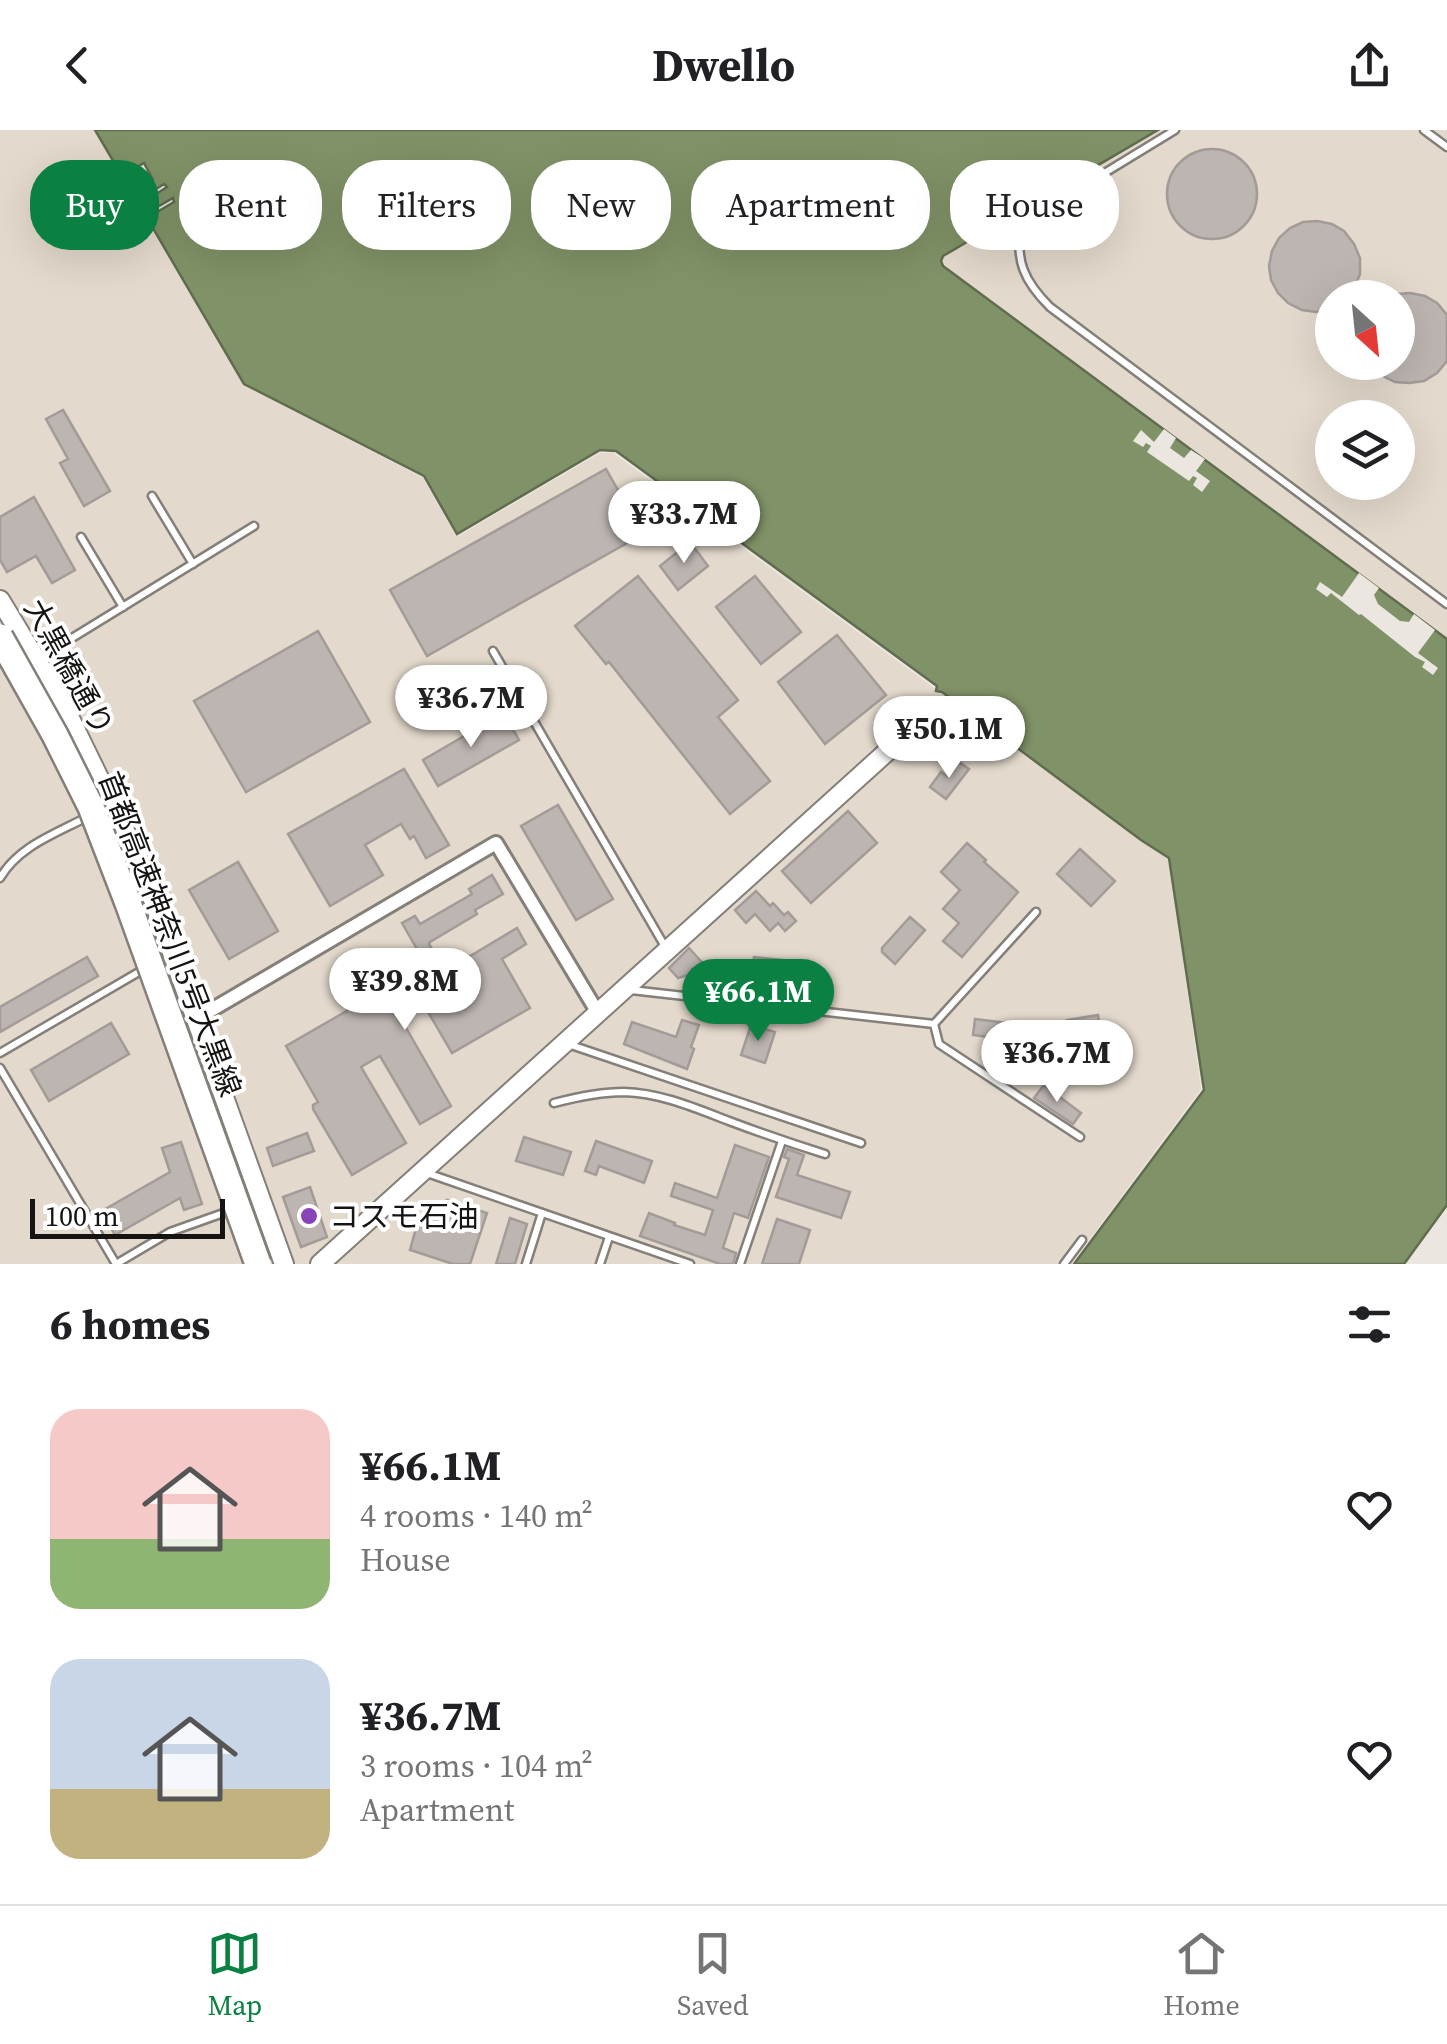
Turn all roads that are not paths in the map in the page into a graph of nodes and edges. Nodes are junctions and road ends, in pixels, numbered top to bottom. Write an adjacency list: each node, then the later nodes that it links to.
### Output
1 (1175, 130): 9 (lane)
2 (1424, 130): 3 (lane)
3 (1447, 147)
4 (152, 496): 7 (lane)
5 (254, 526): 7 (lane)
6 (80, 537): 10 (lane)
7 (194, 564): 10 (lane)
8 (0, 600): 15 (street, 大黒橋通り)
9 (1447, 604)
10 (123, 607): 15 (lane)
11 (0, 625): 17 (street, 大黒橋通り)
12 (0, 636): 41 (highway, 首都高速神奈川5号大黒線, bridge)
13 (0, 648): 41 (highway, 首都高速神奈川5号大黒線, bridge)
14 (492, 652): 20 (lane)
15 (37, 660): 17 (street, 大黒橋通り)
16 (932, 711): 20 (street)
17 (105, 808): 18 (lane); 21 (street, 大黒橋通り); 24 (street, 大黒橋通り)
18 (0, 878)
19 (1036, 912): 25 (lane)
20 (667, 950): 22 (street)
21 (155, 963): 27 (lane); 35 (street, 大黒橋通り)
22 (624, 990): 23 (street); 25 (lane)
23 (598, 1014): 24 (street); 26 (street)
24 (196, 1019): 35 (street, 大黒橋通り)
25 (934, 1024): 30 (lane)
26 (566, 1044): 32 (lane); 34 (street)
27 (0, 1053)
28 (0, 1068): 40 (lane)
29 (554, 1103): 31 (lane)
30 (1080, 1137)
31 (782, 1140): 33 (lane); 48 (lane)
32 (861, 1143)
33 (825, 1154)
34 (423, 1172): 36 (lane); 44 (street)
35 (253, 1202): 40 (lane); 42 (street, 大黒橋通り); 43 (street, 大黒橋通り)
36 (542, 1213): 37 (lane); 45 (lane)
37 (610, 1236): 39 (lane); 46 (lane)
38 (1082, 1240): 49 (lane)
39 (672, 1261): 47 (lane)
40 (116, 1264)
41 (255, 1264)
42 (266, 1264)
43 (284, 1264)
44 (320, 1264)
45 (526, 1264)
46 (600, 1264)
47 (690, 1264)
48 (740, 1264)
49 (1064, 1264)

